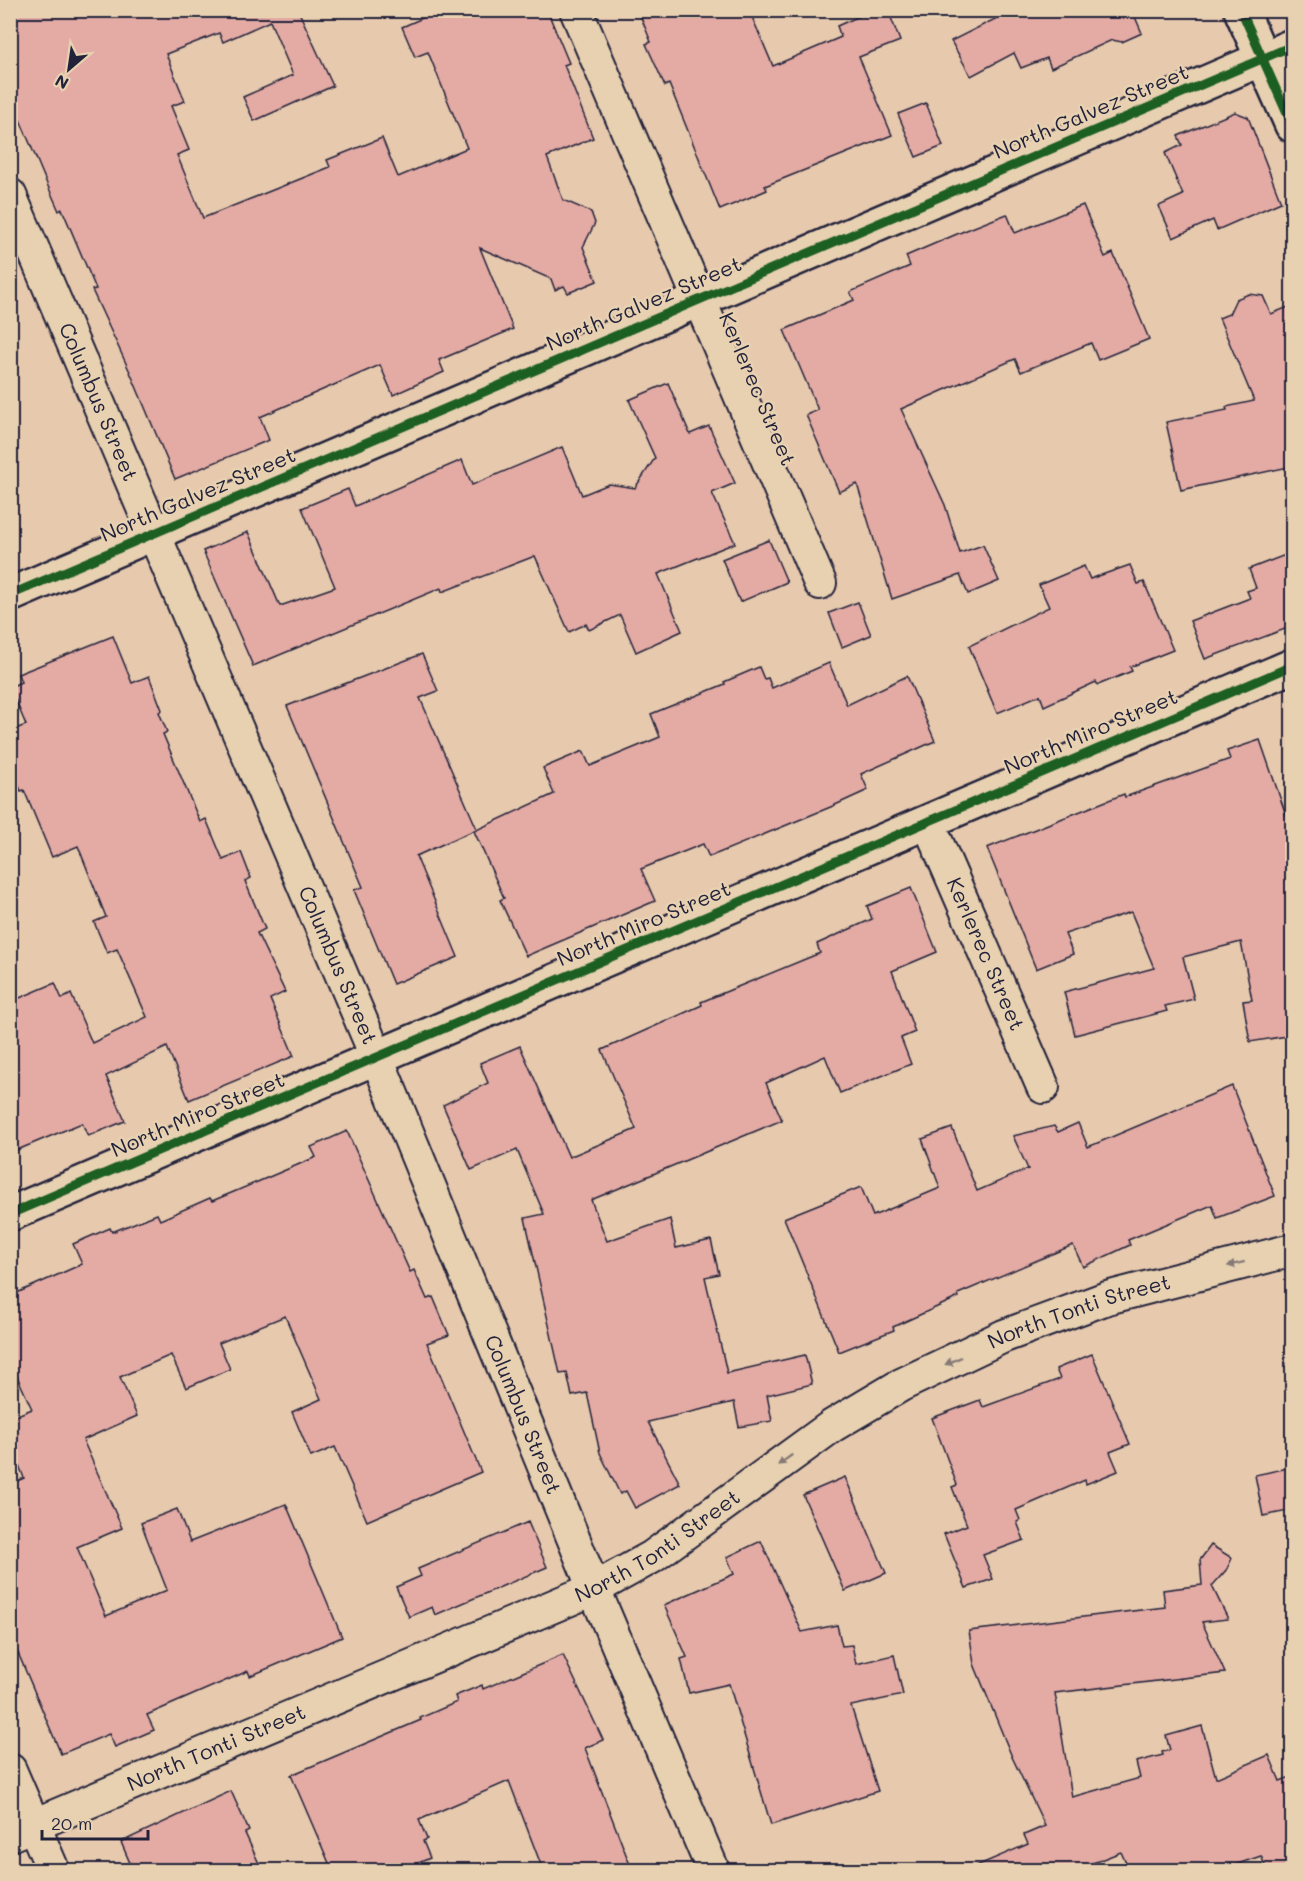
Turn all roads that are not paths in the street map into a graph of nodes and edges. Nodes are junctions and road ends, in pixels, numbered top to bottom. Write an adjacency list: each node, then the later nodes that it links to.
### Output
1 (576, 10): 7 (street, Kerlerec Street)
2 (1241, 10): 4 (street)
3 (1293, 46): 4 (street, North Galvez Street)
4 (1262, 59): 5 (street); 7 (street, North Galvez Street)
5 (1293, 125)
6 (10, 195): 8 (street, Columbus Street)
7 (699, 300): 8 (street, North Galvez Street); 9 (street, Kerlerec Street)
8 (152, 534): 10 (street, North Galvez Street); 13 (street, Columbus Street)
9 (820, 583)
10 (10, 595)
11 (1293, 666): 12 (street, North Miro Street)
12 (928, 822): 13 (street, North Miro Street); 14 (street, Kerlerec Street)
13 (377, 1058): 15 (street, North Miro Street); 17 (street, Columbus Street)
14 (1043, 1087)
15 (10, 1214)
16 (1293, 1250): 17 (street, North Tonti Street, one-way to 17)
17 (594, 1589): 19 (street, North Tonti Street); 21 (street, Columbus Street)
18 (10, 1770): 19 (street)
19 (22, 1830): 20 (street)
20 (53, 1870)
21 (712, 1870)

